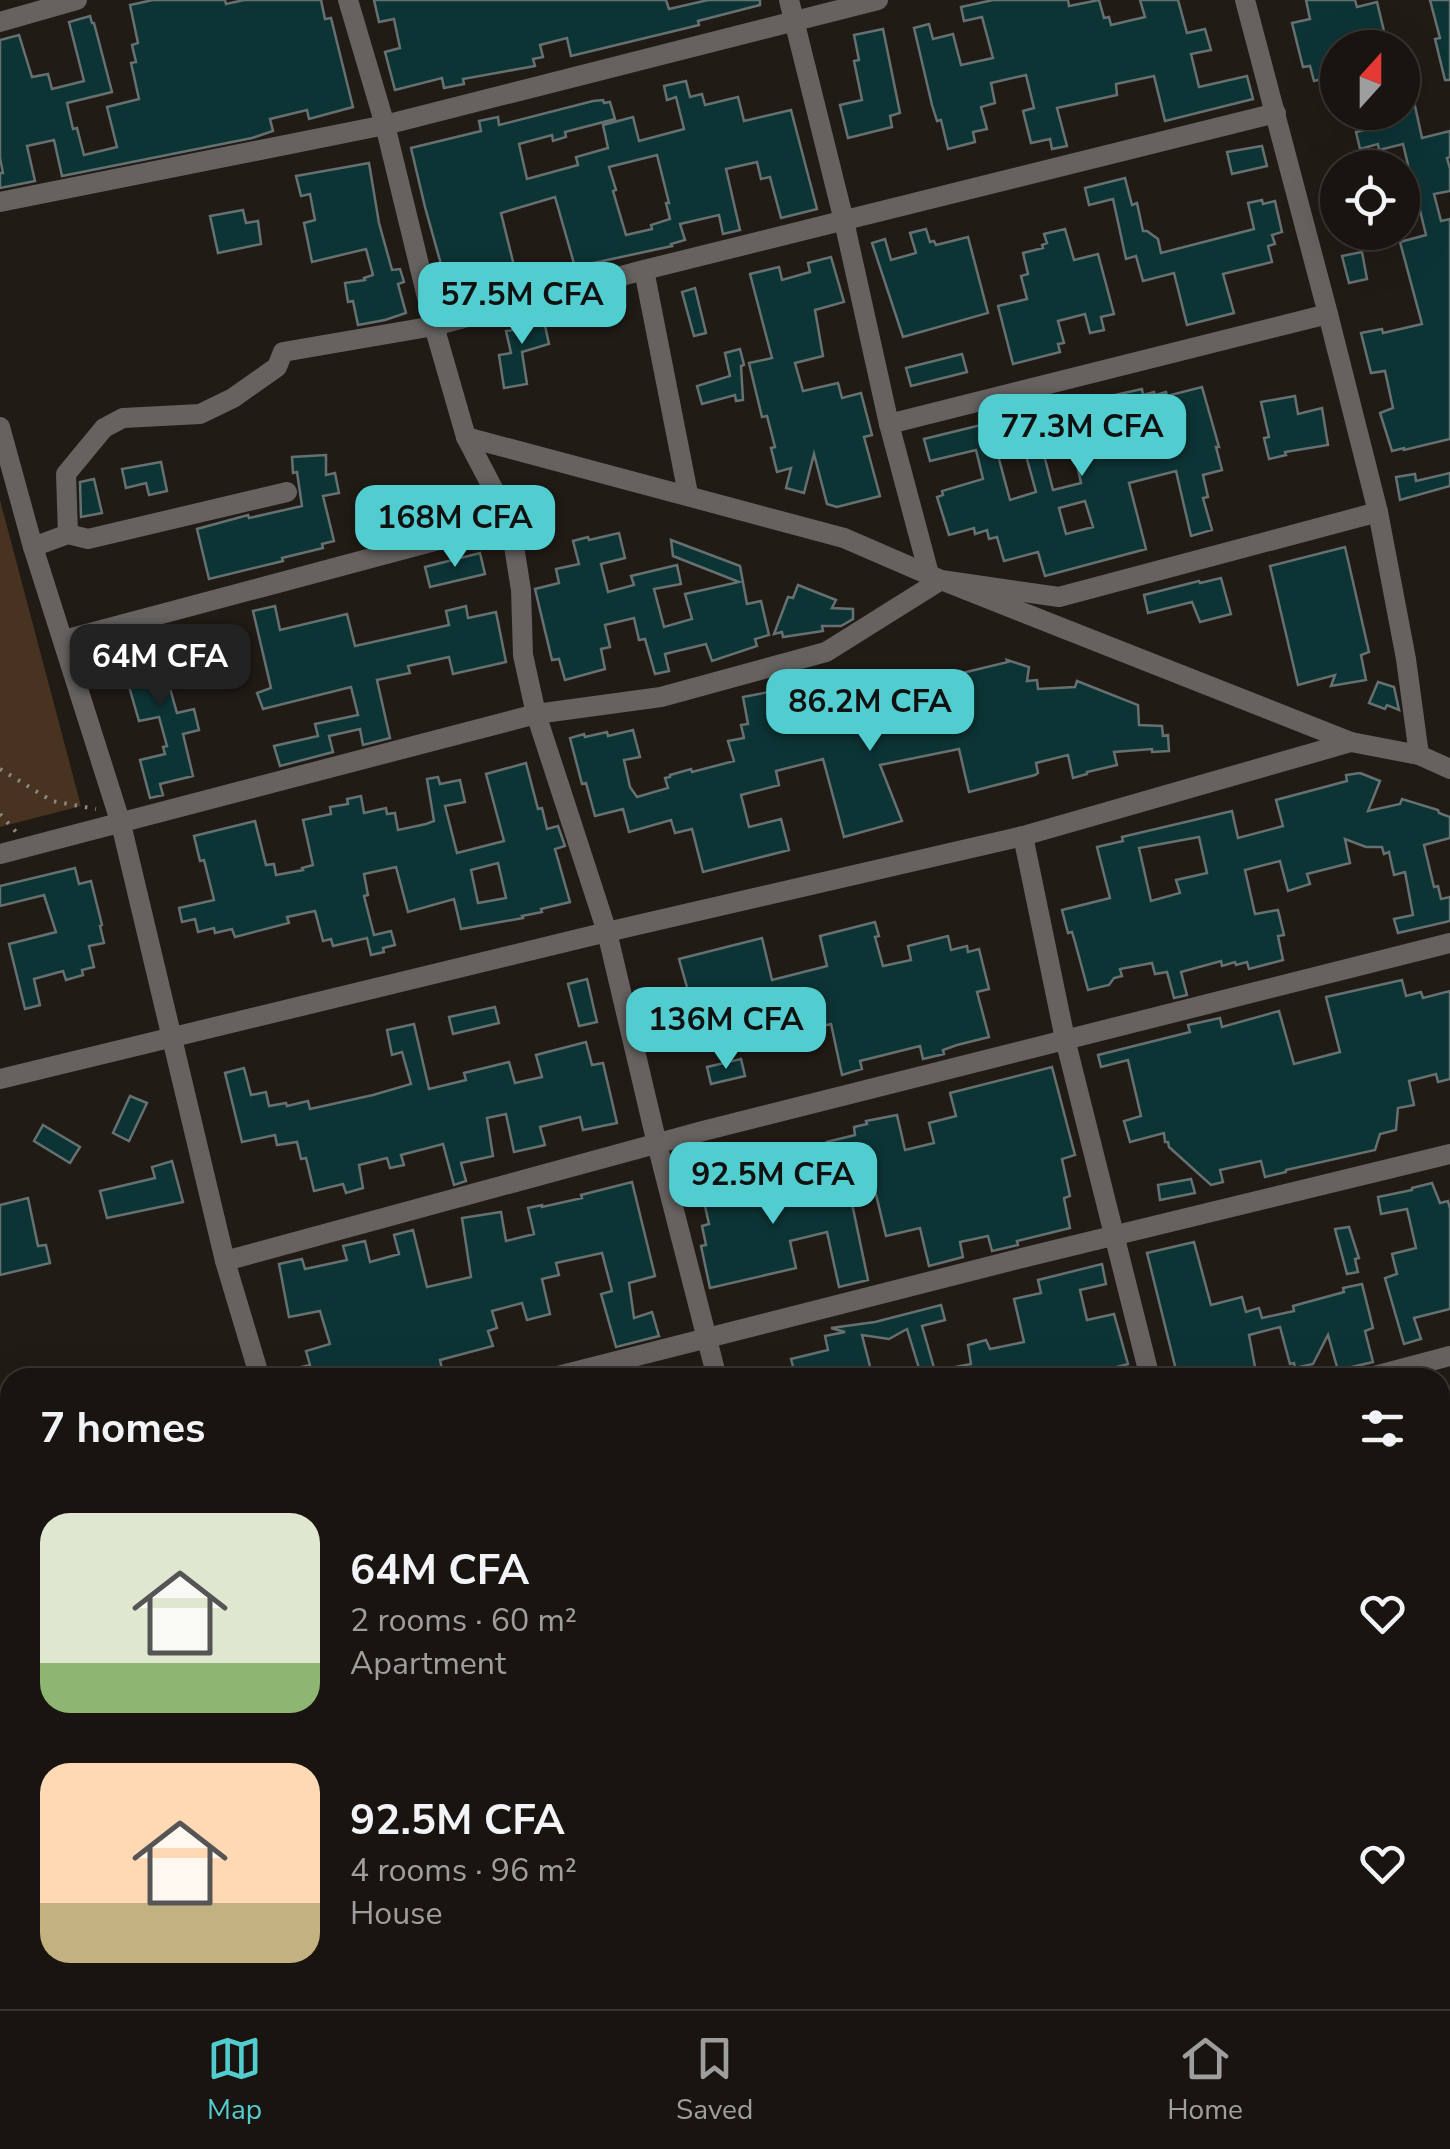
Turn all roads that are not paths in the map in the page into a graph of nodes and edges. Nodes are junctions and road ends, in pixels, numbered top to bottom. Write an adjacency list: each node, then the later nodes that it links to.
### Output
1 (76, 0): 6 (street)
2 (348, 0): 8 (street)
3 (878, 0): 5 (street)
4 (1245, 0): 7 (street)
5 (792, 10): 8 (street); 10 (street)
6 (0, 22)
7 (1276, 113): 10 (street); 12 (street)
8 (385, 125): 9 (street); 13 (street)
9 (0, 202)
10 (844, 221): 11 (street); 14 (street)
11 (644, 270): 13 (street); 18 (street)
12 (1328, 314): 14 (street); 19 (street)
13 (434, 326): 16 (street); 21 (street)
14 (889, 424): 23 (street)
15 (0, 427): 22 (street)
16 (466, 437): 18 (street); 20 (street)
17 (286, 492): 21 (street)
18 (688, 494): 23 (street)
19 (1378, 512): 23 (street); 27 (street)
20 (510, 521): 24 (street); 25 (street)
21 (68, 534): 22 (street)
22 (33, 547): 24 (street)
23 (935, 577): 25 (street); 26 (street)
24 (64, 640): 29 (street)
25 (536, 714): 29 (street); 32 (street)
26 (1350, 742): 27 (street); 30 (street)
27 (1420, 755): 28 (street)
28 (1450, 769)
29 (120, 819): 31 (street); 34 (street)
30 (1023, 836): 32 (street); 35 (street)
31 (0, 854)
32 (607, 932): 34 (street); 37 (street)
33 (1450, 943): 35 (street)
34 (170, 1037): 36 (street); 40 (street)
35 (1065, 1040): 37 (street); 39 (street)
36 (0, 1079)
37 (657, 1144): 40 (street); 41 (street)
38 (1450, 1154): 39 (street)
39 (1114, 1236): 41 (street); 46 (street)
40 (225, 1261): 43 (street)
41 (707, 1337): 44 (street); 45 (street)
42 (1450, 1356): 47 (street)
43 (257, 1368)
44 (588, 1368)
45 (715, 1368)
46 (1147, 1368)
47 (1405, 1368)

